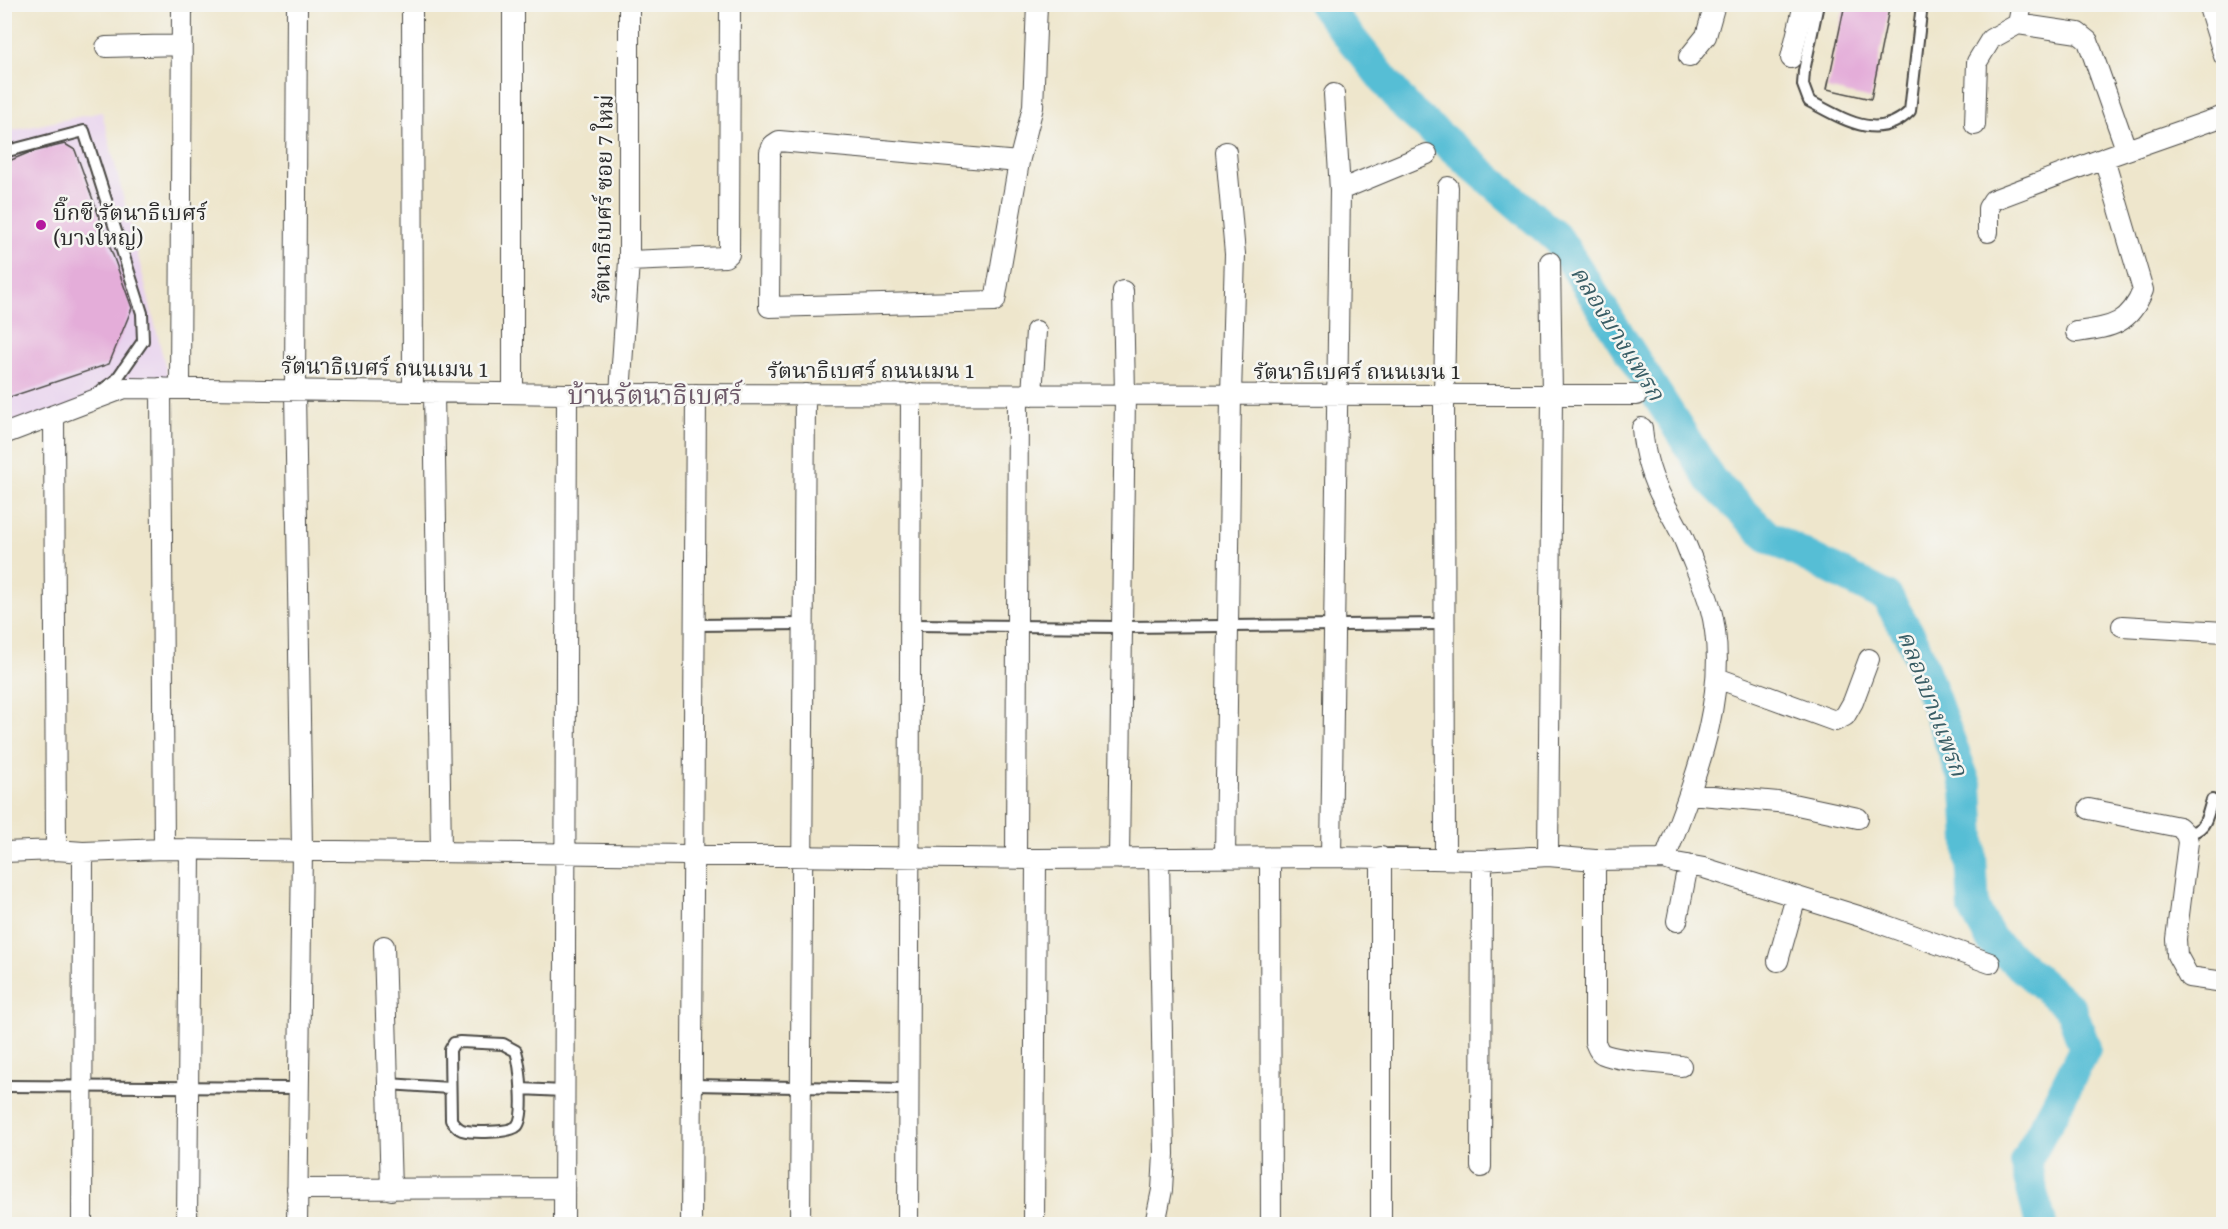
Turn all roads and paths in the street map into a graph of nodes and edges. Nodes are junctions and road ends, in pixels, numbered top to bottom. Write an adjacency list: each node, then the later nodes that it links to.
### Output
1 (182, 4): 15 (street)
2 (297, 4): 38 (street)
3 (412, 4): 39 (street)
4 (513, 4): 41 (street)
5 (629, 4): 32 (street, รัตนาธิเบศร์ ซอย 7 ใหม่)
6 (730, 4): 32 (street)
7 (1037, 4): 28 (street)
8 (1715, 4): 18 (street)
9 (1804, 4): 19 (street)
10 (1818, 4): 11 (lane)
11 (1922, 4)
12 (2022, 4): 14 (street)
13 (2208, 4): 17 (street)
14 (2018, 24): 22 (street); 23 (street)
15 (182, 45): 16 (street); 37 (street)
16 (106, 47)
17 (2223, 56)
18 (1689, 57)
19 (1791, 58)
20 (1334, 94): 30 (street)
21 (2223, 116): 23 (street)
22 (1975, 125)
23 (2126, 149): 27 (street)
24 (4, 152): 55 (lane)
25 (1226, 152): 49 (street)
26 (1427, 154): 30 (street)
27 (2104, 158): 31 (street); 36 (street)
28 (1018, 162): 28 (street)
29 (1448, 187): 51 (street)
30 (1340, 190): 50 (street)
31 (1988, 232)
32 (629, 261): 43 (street, รัตนาธิเบศร์ ซอย 7 ใหม่)
33 (1550, 262): 52 (street)
34 (1123, 291): 48 (street)
35 (1036, 331): 47 (street)
36 (2076, 332)
37 (170, 388): 38 (street, รัตนาธิเบศร์ ถนนเมน 1); 54 (street, รัตนาธิเบศร์ ถนนเมน 1); 75 (street)
38 (295, 390): 39 (street, รัตนาธิเบศร์ ถนนเมน 1); 78 (street)
39 (413, 392): 40 (street, รัตนาธิเบศร์ ถนนเมน 1)
40 (434, 392): 41 (street, รัตนาธิเบศร์ ถนนเมน 1); 81 (street)
41 (513, 393): 42 (street, รัตนาธิเบศร์ ถนนเมน 1)
42 (567, 394): 43 (street, รัตนาธิเบศร์ ถนนเมน 1); 82 (street)
43 (620, 394): 44 (street, รัตนาธิเบศร์ ถนนเมน 1)
44 (696, 394): 45 (street, รัตนาธิเบศร์ ถนนเมน 1); 60 (street)
45 (804, 394): 46 (street, รัตนาธิเบศร์ ถนนเมน 1); 58 (street)
46 (911, 394): 47 (street, รัตนาธิเบศร์ ถนนเมน 1); 61 (street)
47 (1025, 395): 48 (street, รัตนาธิเบศร์ ถนนเมน 1); 62 (street)
48 (1125, 395): 49 (street, รัตนาธิเบศร์ ถนนเมน 1); 65 (street)
49 (1231, 395): 50 (street, รัตนาธิเบศร์ ถนนเมน 1); 66 (street)
50 (1338, 395): 51 (street, รัตนาธิเบศร์ ถนนเมน 1); 63 (street)
51 (1444, 395): 52 (street, รัตนาธิเบศร์ ถนนเมน 1); 59 (street)
52 (1552, 395): 53 (street, รัตนาธิเบศร์ ถนนเมน 1); 85 (street)
53 (1637, 395)
54 (54, 415): 57 (street, รัตนาธิเบศร์ ถนนเมน 1); 76 (street)
55 (4, 428)
56 (1642, 428): 69 (street)
57 (4, 434)
58 (803, 624): 60 (lane); 84 (street)
59 (1445, 624): 63 (lane); 95 (street)
60 (695, 625): 83 (street)
61 (910, 625): 62 (lane); 88 (street)
62 (1017, 625): 65 (lane); 89 (street)
63 (1335, 626): 66 (lane); 86 (street)
64 (2122, 626): 67 (street)
65 (1122, 627): 66 (lane); 92 (street)
66 (1228, 627): 90 (street)
67 (2223, 632)
68 (1869, 659): 69 (street)
69 (1717, 678): 70 (street)
70 (1690, 794): 73 (street); 96 (street)
71 (2212, 800): 74 (lane)
72 (2090, 809): 74 (street)
73 (1858, 818)
74 (2186, 834): 105 (street)
75 (164, 849): 77 (street); 80 (street)
76 (56, 850): 79 (street); 80 (street)
77 (190, 850): 78 (street); 111 (street)
78 (302, 850): 81 (street); 112 (street)
79 (4, 852)
80 (83, 852): 110 (street)
81 (441, 852): 82 (street)
82 (565, 853): 83 (street); 117 (street)
83 (694, 854): 84 (street); 108 (street)
84 (802, 855): 88 (street); 113 (street)
85 (1548, 856): 97 (street); 98 (street)
86 (1331, 857): 87 (street); 94 (street)
87 (1381, 857): 95 (street); 132 (street)
88 (909, 858): 89 (street); 116 (street)
89 (1016, 858): 91 (street)
90 (1225, 858): 93 (street); 94 (street)
91 (1036, 859): 92 (street); 129 (street)
92 (1119, 859): 93 (street)
93 (1159, 859): 130 (street)
94 (1270, 859): 131 (street)
95 (1445, 859): 97 (street)
96 (1665, 859): 98 (street); 99 (street)
97 (1482, 860): 118 (street)
98 (1595, 860): 106 (street)
99 (1688, 865): 100 (street); 101 (street)
100 (1796, 897): 103 (street); 104 (street)
101 (1677, 921)
102 (384, 946): 107 (street)
103 (1778, 961)
104 (1990, 963)
105 (2223, 982)
106 (1681, 1066)
107 (388, 1084): 114 (lane); 121 (street)
108 (693, 1085): 113 (lane); 126 (street)
109 (4, 1086): 110 (lane)
110 (82, 1087): 111 (lane); 122 (street)
111 (188, 1087): 112 (lane); 123 (street)
112 (299, 1088): 120 (street)
113 (801, 1088): 116 (lane); 127 (street)
114 (449, 1089): 115 (lane); 115 (lane)
115 (521, 1089): 117 (lane)
116 (908, 1089): 128 (street)
117 (563, 1091): 119 (street)
118 (1481, 1167)
119 (564, 1188): 121 (street); 125 (street)
120 (297, 1189): 121 (street); 124 (street)
121 (391, 1190)
122 (82, 1224)
123 (187, 1224)
124 (297, 1224)
125 (564, 1224)
126 (692, 1224)
127 (800, 1224)
128 (908, 1224)
129 (1034, 1224)
130 (1155, 1224)
131 (1271, 1224)
132 (1381, 1224)

